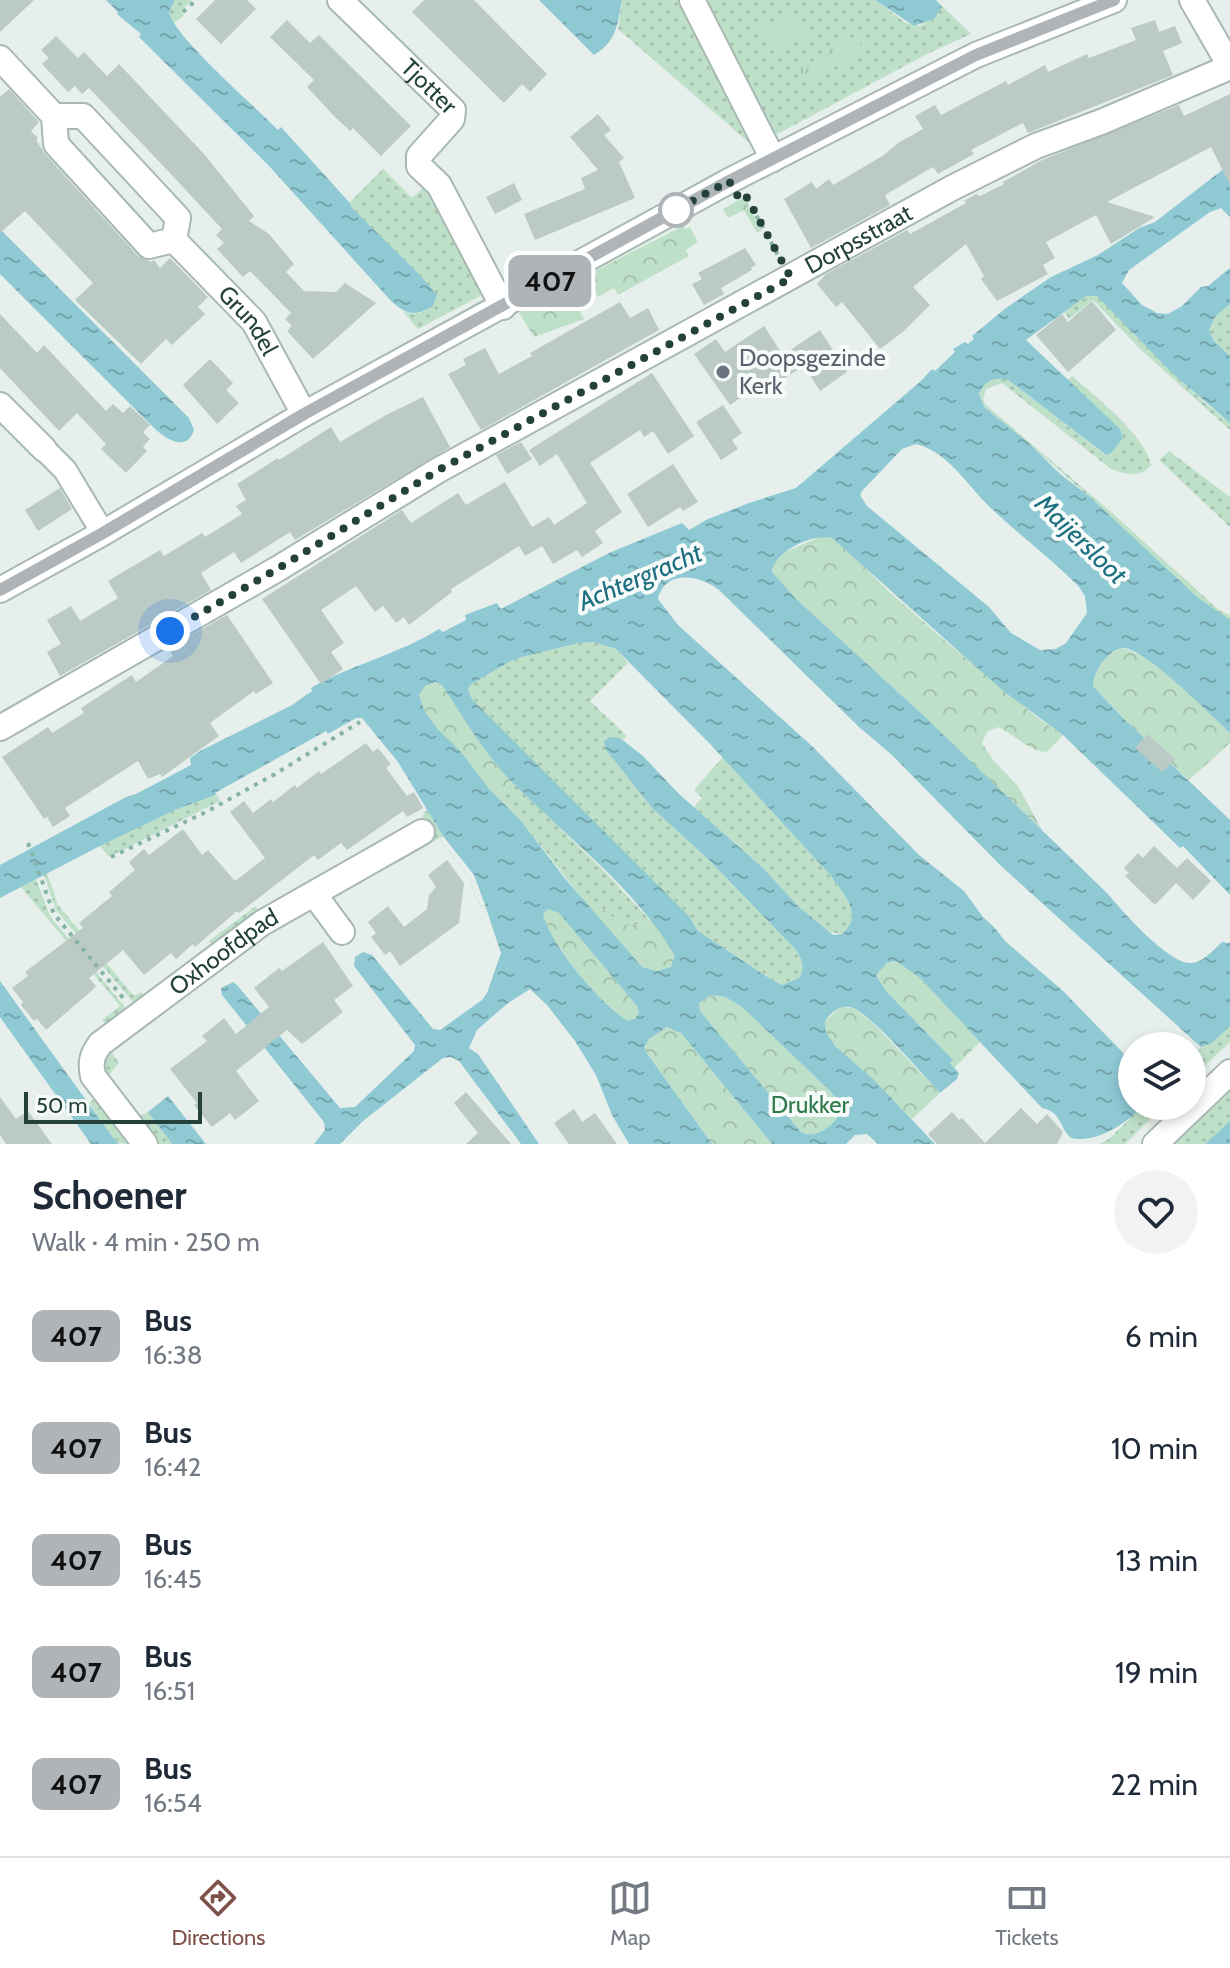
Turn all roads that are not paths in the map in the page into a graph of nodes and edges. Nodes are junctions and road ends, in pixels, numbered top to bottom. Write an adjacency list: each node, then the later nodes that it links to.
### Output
1 (340, 0): 10 (street, Tjotter)
2 (692, 0): 8 (street)
3 (1114, 0): 8 (street)
4 (1192, 0): 6 (street)
5 (0, 58): 7 (street)
6 (1230, 66): 16 (street, Dorpsstraat)
7 (54, 116): 9 (street); 9 (street)
8 (773, 159): 10 (street)
9 (174, 240): 12 (street, Grundel)
10 (503, 307): 12 (street)
11 (0, 405): 13 (street)
12 (304, 414): 14 (street)
13 (44, 449): 14 (street)
14 (103, 533): 15 (street)
15 (0, 590)
16 (0, 728)
17 (422, 832): 18 (street, Oxhoofdpad)
18 (314, 894): 19 (street); 21 (street, Oxhoofdpad)
19 (342, 932)
20 (1230, 1072): 22 (street)
21 (145, 1144)
22 (1155, 1144)

